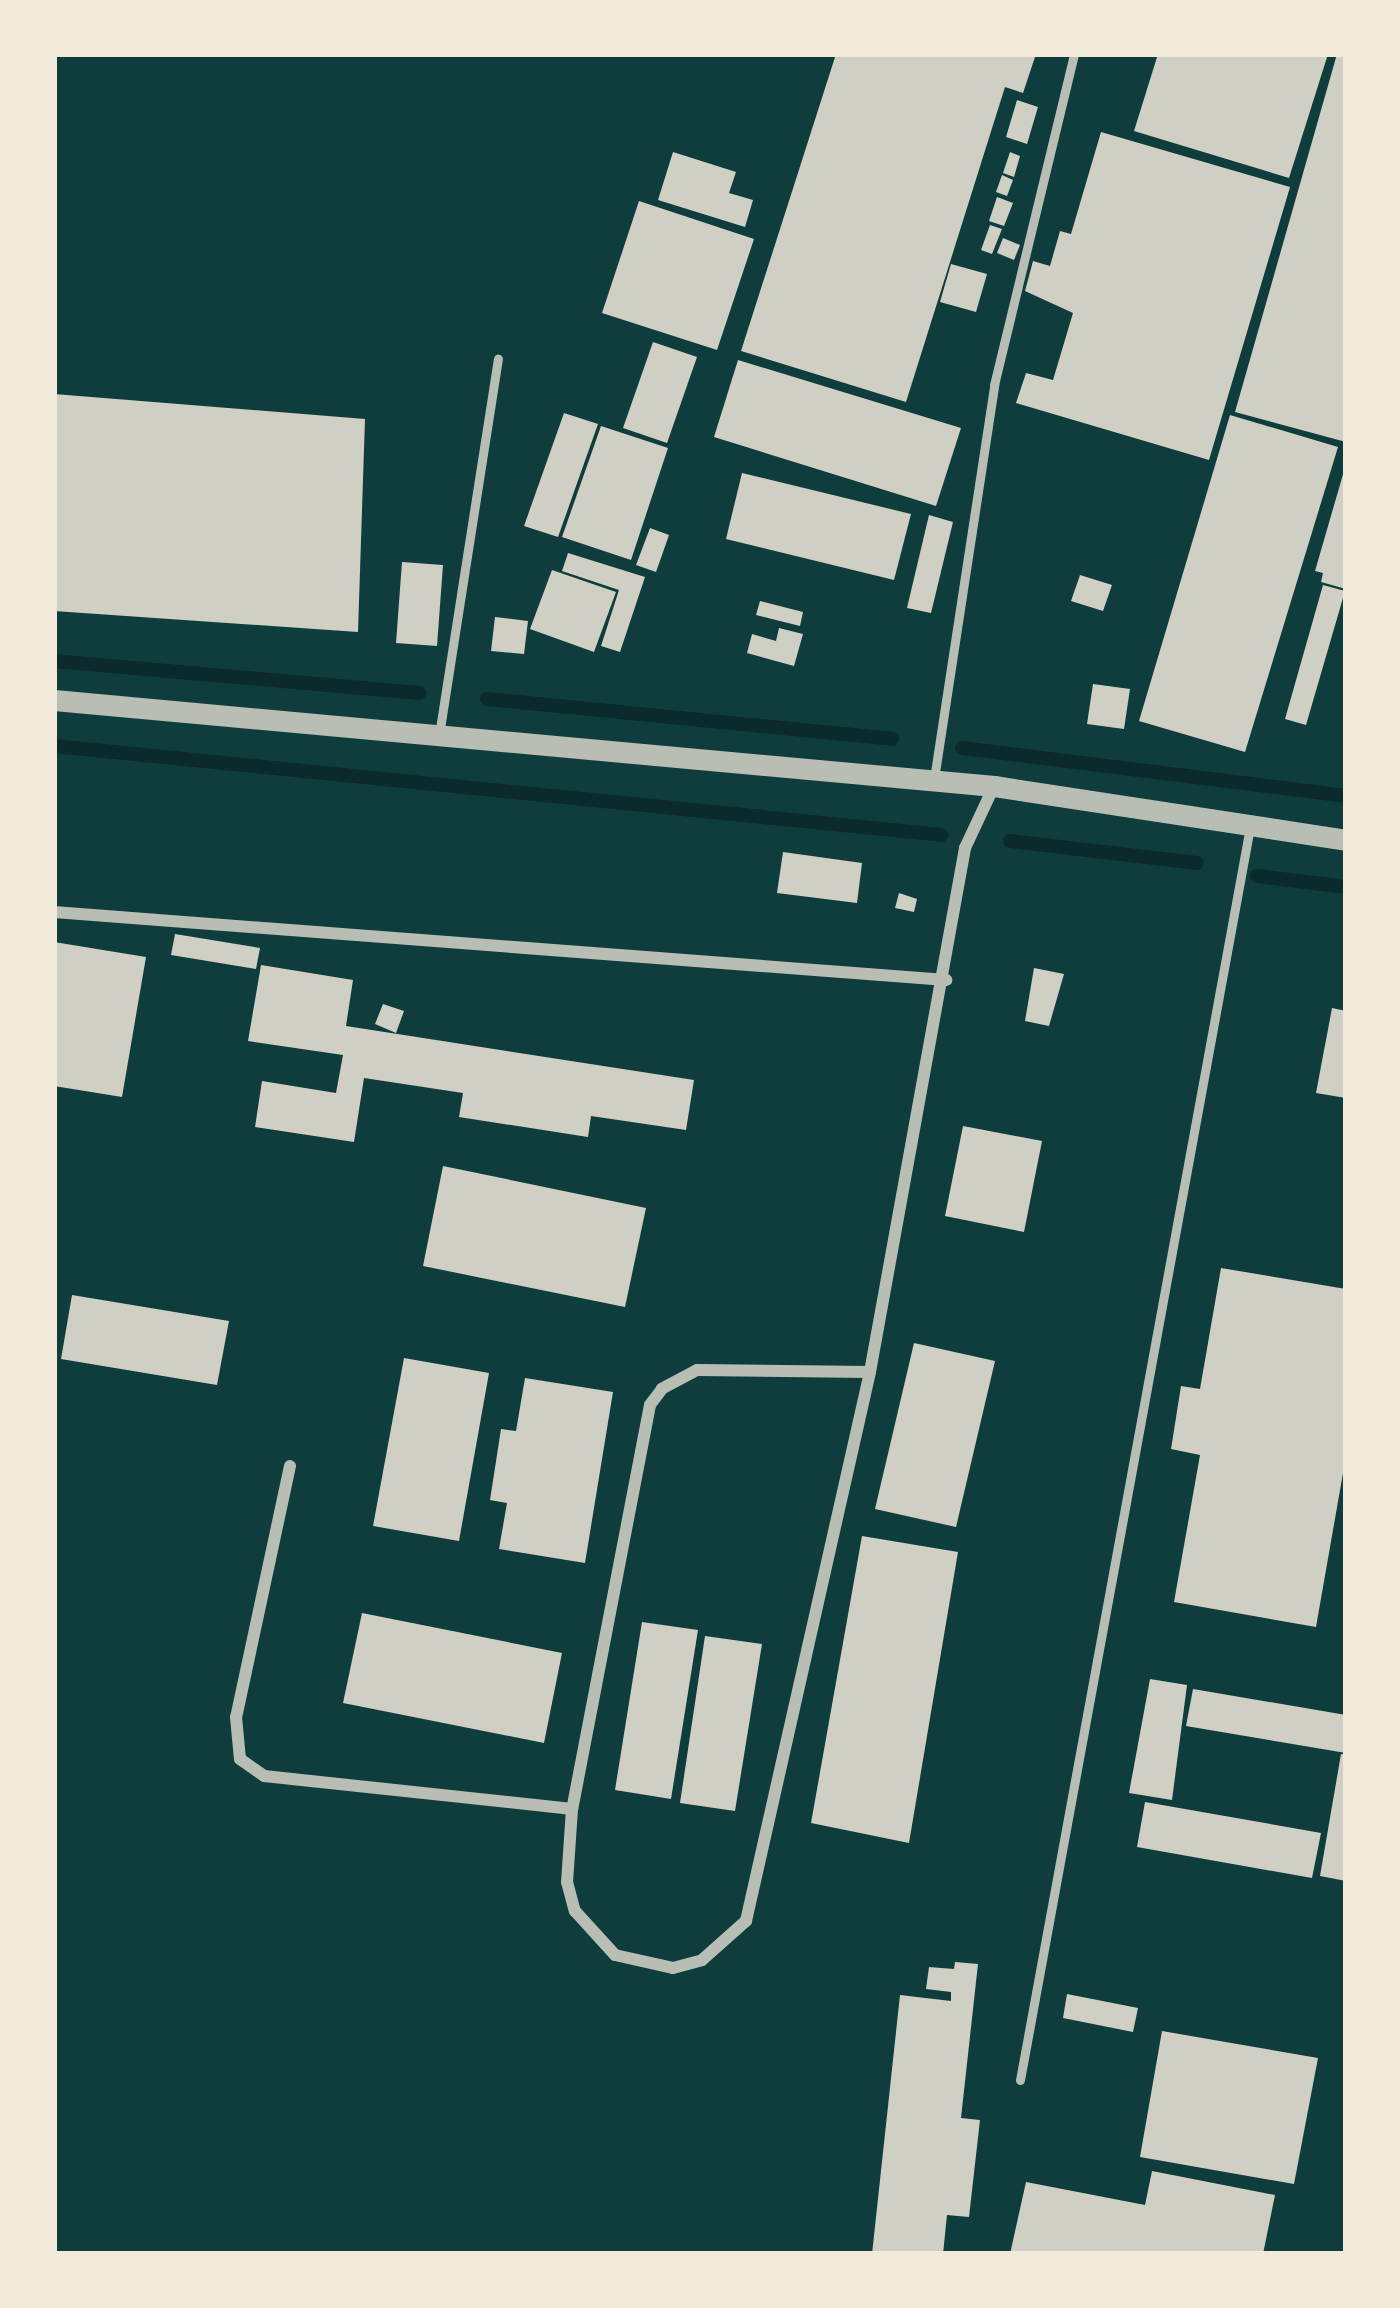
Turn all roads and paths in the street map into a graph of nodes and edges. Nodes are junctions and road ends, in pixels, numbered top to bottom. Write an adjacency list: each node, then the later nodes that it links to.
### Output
1 (1074, 54): 5 (lane)
2 (498, 359): 4 (lane)
3 (54, 700): 4 (street)
4 (439, 735): 5 (street)
5 (933, 781): 6 (street)
6 (994, 786): 7 (street); 10 (street)
7 (1250, 827): 8 (street); 14 (lane)
8 (1346, 840)
9 (54, 912): 10 (street)
10 (946, 980): 11 (street)
11 (870, 1372): 13 (street); 13 (street)
12 (290, 1466): 13 (street)
13 (572, 1809)
14 (1020, 2080)

